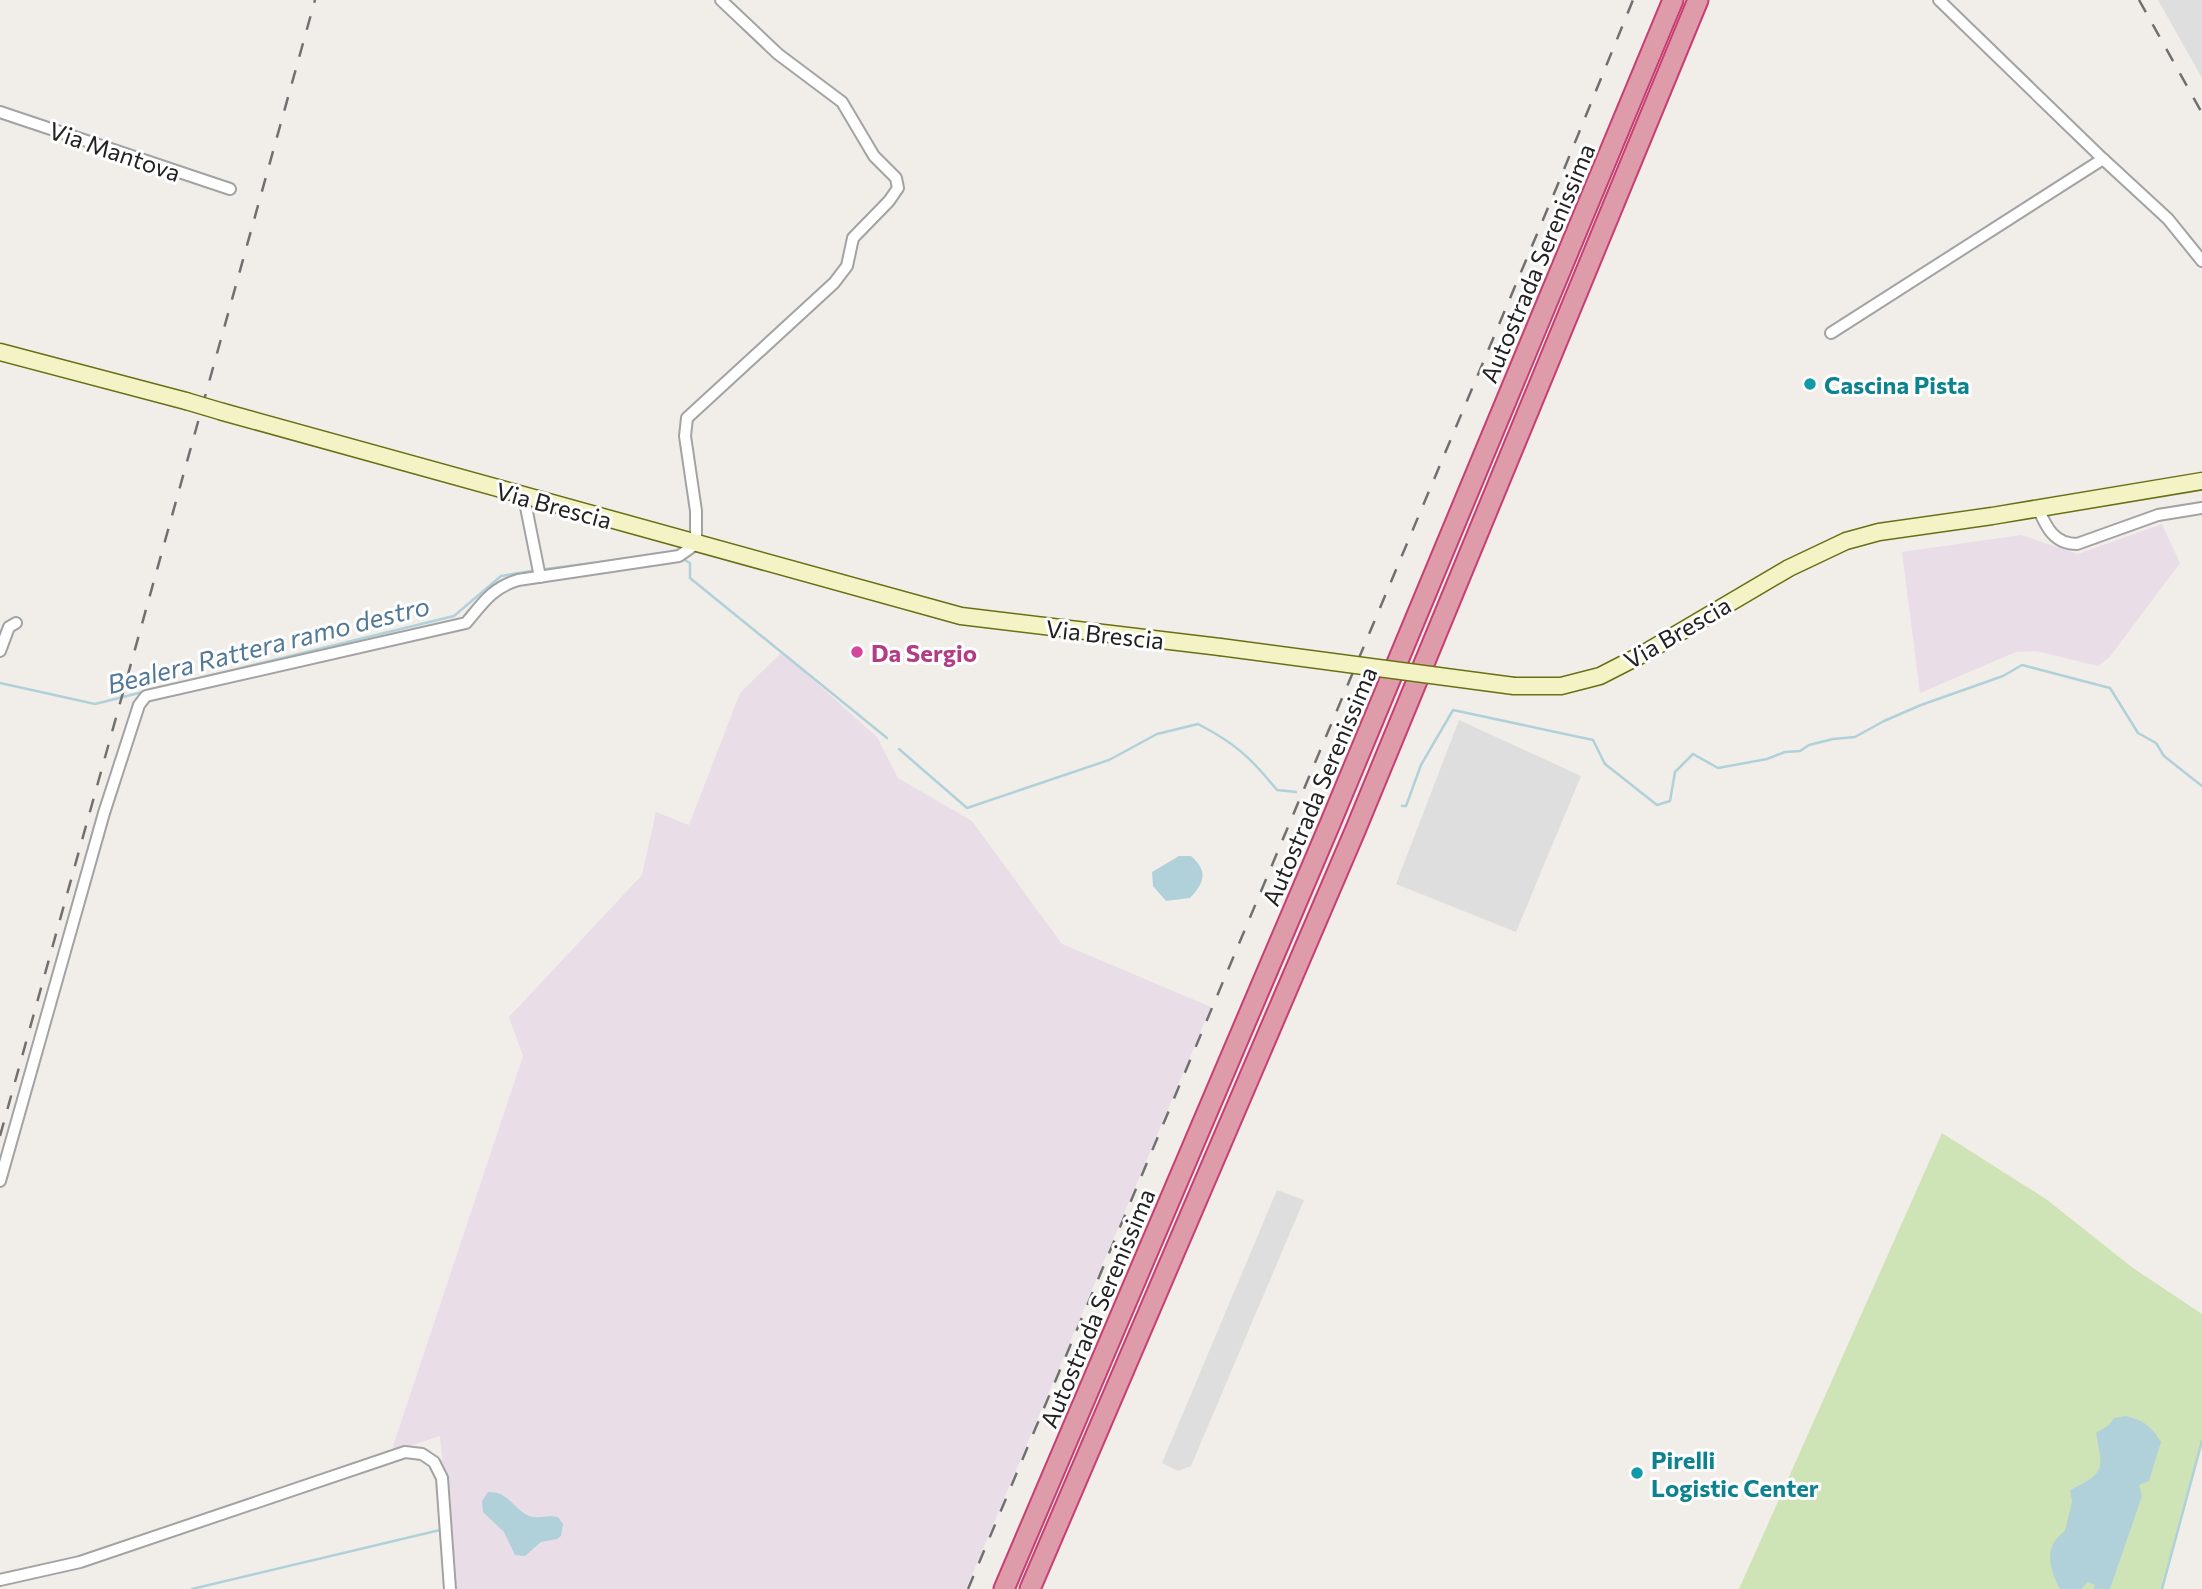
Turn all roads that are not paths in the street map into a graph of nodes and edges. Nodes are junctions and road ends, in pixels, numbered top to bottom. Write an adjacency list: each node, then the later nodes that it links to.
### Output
1 (721, 0): 15 (street)
2 (1673, 0): 22 (highway, Autostrada Serenissima)
3 (1698, 0): 23 (highway, Autostrada Serenissima)
4 (1939, 0): 6 (street)
5 (0, 112): 7 (street, Via Mantova)
6 (2103, 159): 8 (street); 9 (street)
7 (230, 189)
8 (2202, 261)
9 (1831, 333)
10 (0, 352): 12 (main road, Via Brescia, bridge)
11 (2202, 481): 13 (main road, Via Brescia)
12 (524, 497): 15 (main road, Via Brescia); 16 (street)
13 (2038, 508): 14 (street); 15 (main road, Via Brescia, bridge)
14 (2202, 508)
15 (696, 544): 16 (street)
16 (540, 577): 19 (street)
17 (16, 623): 18 (street)
18 (0, 651)
19 (0, 1181)
20 (0, 1580): 21 (street)
21 (450, 1589)
22 (1004, 1589)
23 (1030, 1589)

